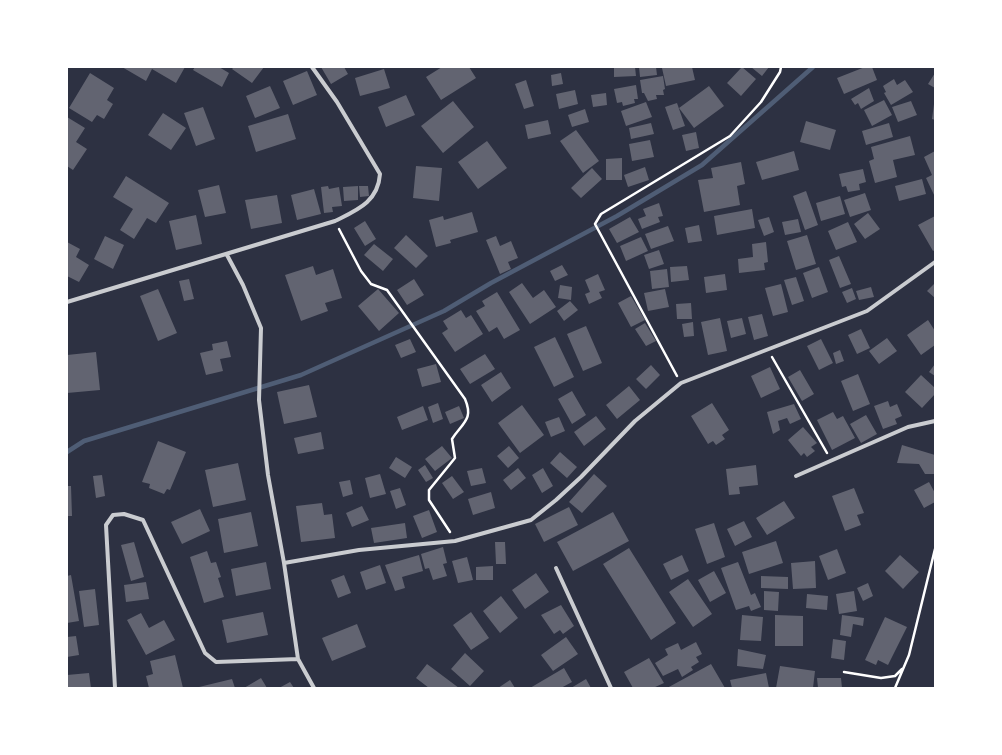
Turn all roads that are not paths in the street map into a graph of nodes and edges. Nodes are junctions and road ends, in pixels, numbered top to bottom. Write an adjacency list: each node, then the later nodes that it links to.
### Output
1 (312, 67): 2 (street)
2 (227, 255): 4 (street); 7 (street)
3 (935, 262): 7 (street)
4 (67, 303)
5 (935, 421): 6 (street)
6 (796, 476)
7 (284, 563): 9 (street)
8 (556, 568): 12 (street)
9 (298, 659): 10 (street); 11 (street)
10 (115, 688)
11 (314, 688)
12 (611, 688)

